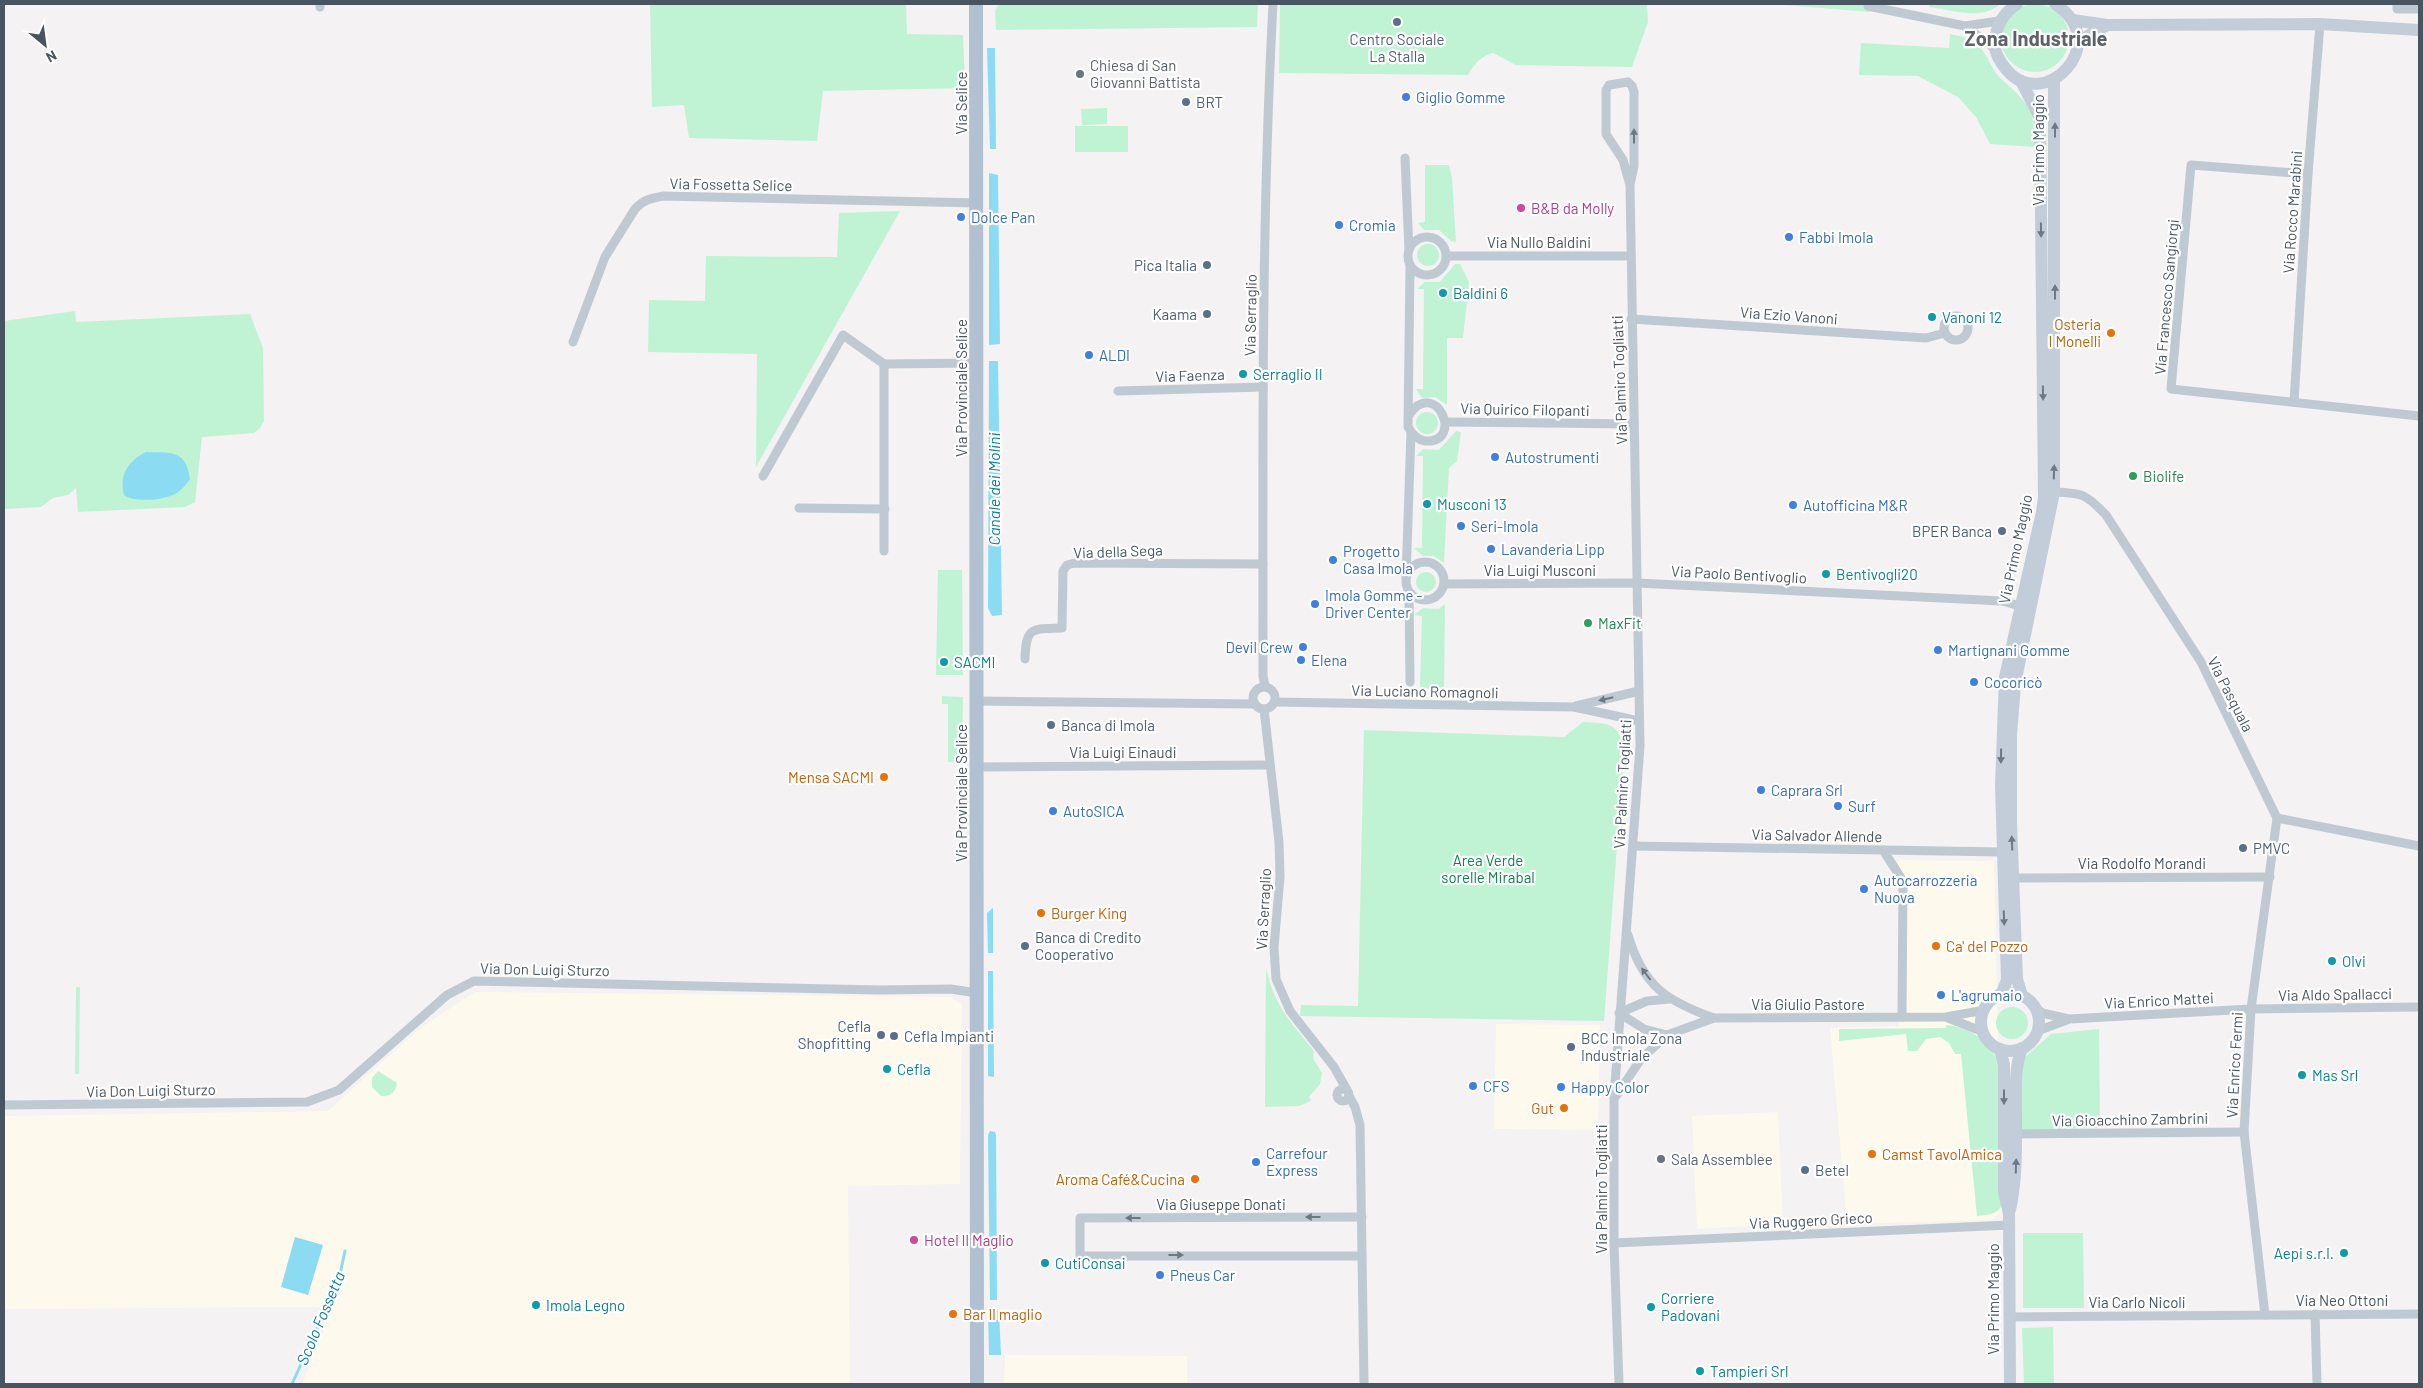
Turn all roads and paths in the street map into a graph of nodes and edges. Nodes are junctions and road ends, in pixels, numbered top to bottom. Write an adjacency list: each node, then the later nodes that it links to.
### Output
1 (976, 4): 21 (main road, Via Selice)
2 (1273, 4): 31 (street, Via Serraglio)
3 (2055, 4): 8 (street)
4 (2397, 4): 7 (street)
5 (1868, 6): 12 (street)
6 (2013, 6): 9 (street)
7 (2414, 7)
8 (2073, 20): 11 (street); 14 (street)
9 (1999, 21): 12 (street); 15 (street)
10 (2320, 24): 11 (street); 13 (street); 19 (street, Via Rocco Marabini)
11 (2107, 25): 14 (street)
12 (1965, 26): 15 (street)
13 (2419, 30)
14 (2078, 42): 16 (street, Via Primo Maggio)
15 (1995, 49): 17 (street, Via Primo Maggio)
16 (2054, 79): 17 (street, Via Primo Maggio); 40 (street, Via Primo Maggio, one-way to 16)
17 (2022, 81): 49 (street, Via Primo Maggio, one-way to 49)
18 (1404, 158): 22 (street)
19 (2308, 174): 33 (street, Via Rocco Marabini); 33 (street, Via Francesco Sangiorgi)
20 (1630, 185): 20 (street, Via Palmiro Togliatti, one-way to 20); 24 (street, Via Palmiro Togliatti)
21 (978, 202): 28 (street, Via Fossetta Selice); 30 (main road, Via Provinciale Selice)
22 (1409, 250): 23 (street); 25 (street)
23 (1447, 256): 24 (street, Via Nullo Baldini); 25 (street)
24 (1631, 256): 26 (street, Via Palmiro Togliatti)
25 (1410, 266): 34 (street)
26 (1631, 319): 27 (street, Via Ezio Vanoni); 37 (street, Via Palmiro Togliatti)
27 (1945, 333)
28 (573, 342)
29 (884, 364): 30 (street); 39 (street); 42 (street)
30 (978, 364): 54 (main road, Via Provinciale Selice)
31 (1263, 387): 32 (street, Via Faenza); 44 (street, Via Serraglio)
32 (1118, 391)
33 (2294, 402): 35 (street, Via Francesco Sangiorgi)
34 (1409, 415): 36 (street, Via Quirico Filopanti); 38 (street)
35 (2419, 416)
36 (1446, 422): 37 (street, Via Quirico Filopanti); 38 (street, Via Quirico Filopanti)
37 (1634, 424): 46 (street, Via Palmiro Togliatti)
38 (1411, 432): 45 (street)
39 (763, 476)
40 (2054, 492): 62 (street, Via Pasquala); 68 (street, Via Primo Maggio, one-way to 40)
41 (799, 508): 42 (street)
42 (885, 510): 43 (street)
43 (884, 551)
44 (1263, 564): 50 (street, Via della Sega); 52 (street, Via Serraglio)
45 (1406, 578): 47 (street); 48 (street)
46 (1637, 583): 47 (street, Via Luigi Musconi); 49 (street, Via Paolo Bentivoglio); 53 (street, Via Palmiro Togliatti)
47 (1444, 584): 48 (street)
48 (1409, 592): 51 (street)
49 (2020, 606): 66 (street, Via Primo Maggio, one-way to 66)
50 (1025, 659)
51 (1410, 682)
52 (1265, 686): 55 (street, Via Serraglio); 56 (street)
53 (1639, 691): 57 (street, Via Luciano Romagnoli, one-way to 57); 59 (street, Via Palmiro Togliatti)
54 (977, 701): 56 (street); 61 (main road, Via Provinciale Selice)
55 (1275, 702): 57 (street, Via Luciano Romagnoli); 58 (street)
56 (1255, 704): 58 (street)
57 (1574, 707): 59 (street, Via Luciano Romagnoli)
58 (1264, 709): 60 (street, Via Serraglio)
59 (1640, 721): 63 (street, Via Palmiro Togliatti)
60 (1269, 765): 61 (street, Via Luigi Einaudi); 92 (street, Via Serraglio)
61 (977, 767): 70 (main road, Via Provinciale Selice)
62 (2277, 818): 64 (street); 67 (street, Via Enrico Fermi)
63 (1632, 846): 65 (street, Via Salvador Allende); 69 (street, Via Palmiro Togliatti)
64 (2419, 846)
65 (1883, 850): 66 (street, Via Salvador Allende); 79 (street)
66 (2002, 852): 71 (street, Via Primo Maggio, one-way to 71)
67 (2270, 877): 68 (street, Via Rodolfo Morandi); 76 (street, Via Enrico Fermi)
68 (2014, 878): 72 (street, Via Primo Maggio)
69 (1626, 930): 73 (street, Via Giulio Pastore, one-way to 69); 78 (street, Via Palmiro Togliatti)
70 (977, 992): 89 (street, Via Don Luigi Sturzo); 100 (main road, Via Provinciale Selice)
71 (2001, 995): 72 (street); 77 (street)
72 (2022, 996): 74 (street)
73 (1670, 999): 78 (street, Via Giulio Pastore); 81 (street, Via Giulio Pastore)
74 (2034, 1006): 82 (street, Via Enrico Mattei); 83 (street)
75 (2419, 1007): 76 (street, Via Aldo Spallacci)
76 (2251, 1009): 82 (street, Via Enrico Mattei); 90 (street, Via Enrico Fermi)
77 (1984, 1010): 80 (street, Via Giulio Pastore); 84 (street)
78 (1619, 1013): 85 (street); 88 (street, Via Palmiro Togliatti)
79 (1902, 1017): 80 (street, Via Giulio Pastore); 81 (street, Via Giulio Pastore)
80 (1946, 1017): 84 (street, Via Giulio Pastore)
81 (1714, 1018): 85 (street, Via Giulio Pastore)
82 (2069, 1019): 83 (street, Via Enrico Mattei)
83 (2038, 1031): 86 (street, Via Primo Maggio)
84 (1984, 1032): 87 (street)
85 (1667, 1035): 88 (street, Via Giulio Pastore)
86 (2022, 1048): 87 (street); 91 (street, Via Primo Maggio)
87 (2000, 1049): 93 (street, Via Primo Maggio, one-way to 93)
88 (1614, 1098): 94 (street, Via Palmiro Togliatti)
89 (4, 1105)
90 (2244, 1132): 91 (street, Via Gioacchino Zambrini); 98 (street, Via Enrico Fermi)
91 (2016, 1134): 93 (street, Via Primo Maggio, one-way to 91)
92 (1362, 1217): 95 (street); 95 (street, Via Giuseppe Donati, one-way to 95)
93 (2009, 1220): 94 (street, Via Ruggero Grieco); 99 (street, Via Primo Maggio)
94 (1614, 1243): 102 (street, Via Palmiro Togliatti)
95 (1362, 1256): 101 (street)
96 (2315, 1314): 97 (street, Via Neo Ottoni); 98 (street, Via Neo Ottoni); 104 (street)
97 (2419, 1314)
98 (2265, 1315): 99 (street, Via Carlo Nicoli)
99 (2010, 1317): 103 (street, Via Primo Maggio)
100 (977, 1384)
101 (1364, 1384)
102 (1619, 1384)
103 (2010, 1384)
104 (2317, 1384)

